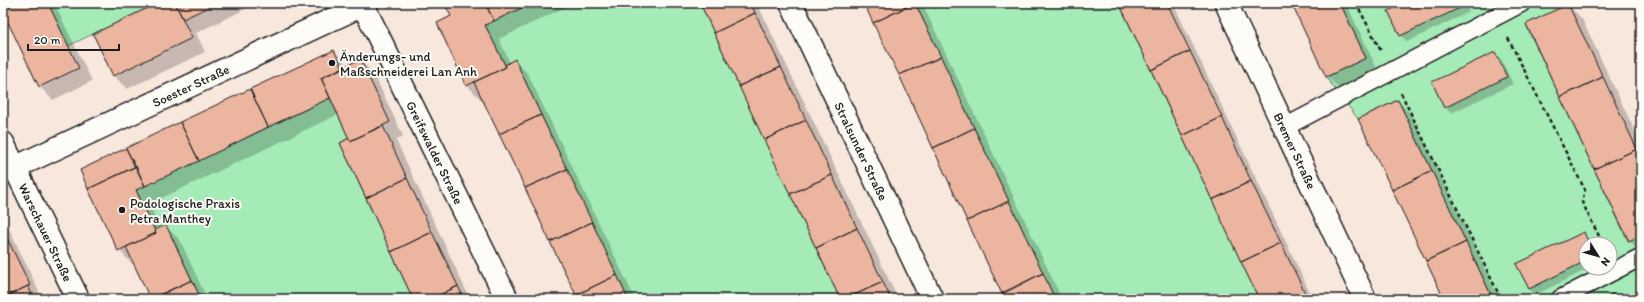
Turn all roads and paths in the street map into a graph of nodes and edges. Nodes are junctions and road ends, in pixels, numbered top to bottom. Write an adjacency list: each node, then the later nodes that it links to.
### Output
1 (791, 3): 15 (street, Stralsunder Straße)
2 (1226, 3): 8 (street, Bremer Straße)
3 (1356, 3): 7 (path)
4 (1522, 3): 6 (lane)
5 (365, 4): 10 (street, Soester Straße); 14 (street, Greifswalder Straße)
6 (1496, 16): 7 (lane); 11 (path)
7 (1391, 71): 8 (lane); 17 (path)
8 (1285, 127): 16 (street, Bremer Straße)
9 (3, 143): 10 (street, Warschauer Straße)
10 (14, 168): 13 (street, Warschauer Straße)
11 (1599, 236)
12 (1641, 257): 18 (lane)
13 (78, 299)
14 (507, 299)
15 (932, 299)
16 (1365, 299)
17 (1501, 299)
18 (1560, 299)

